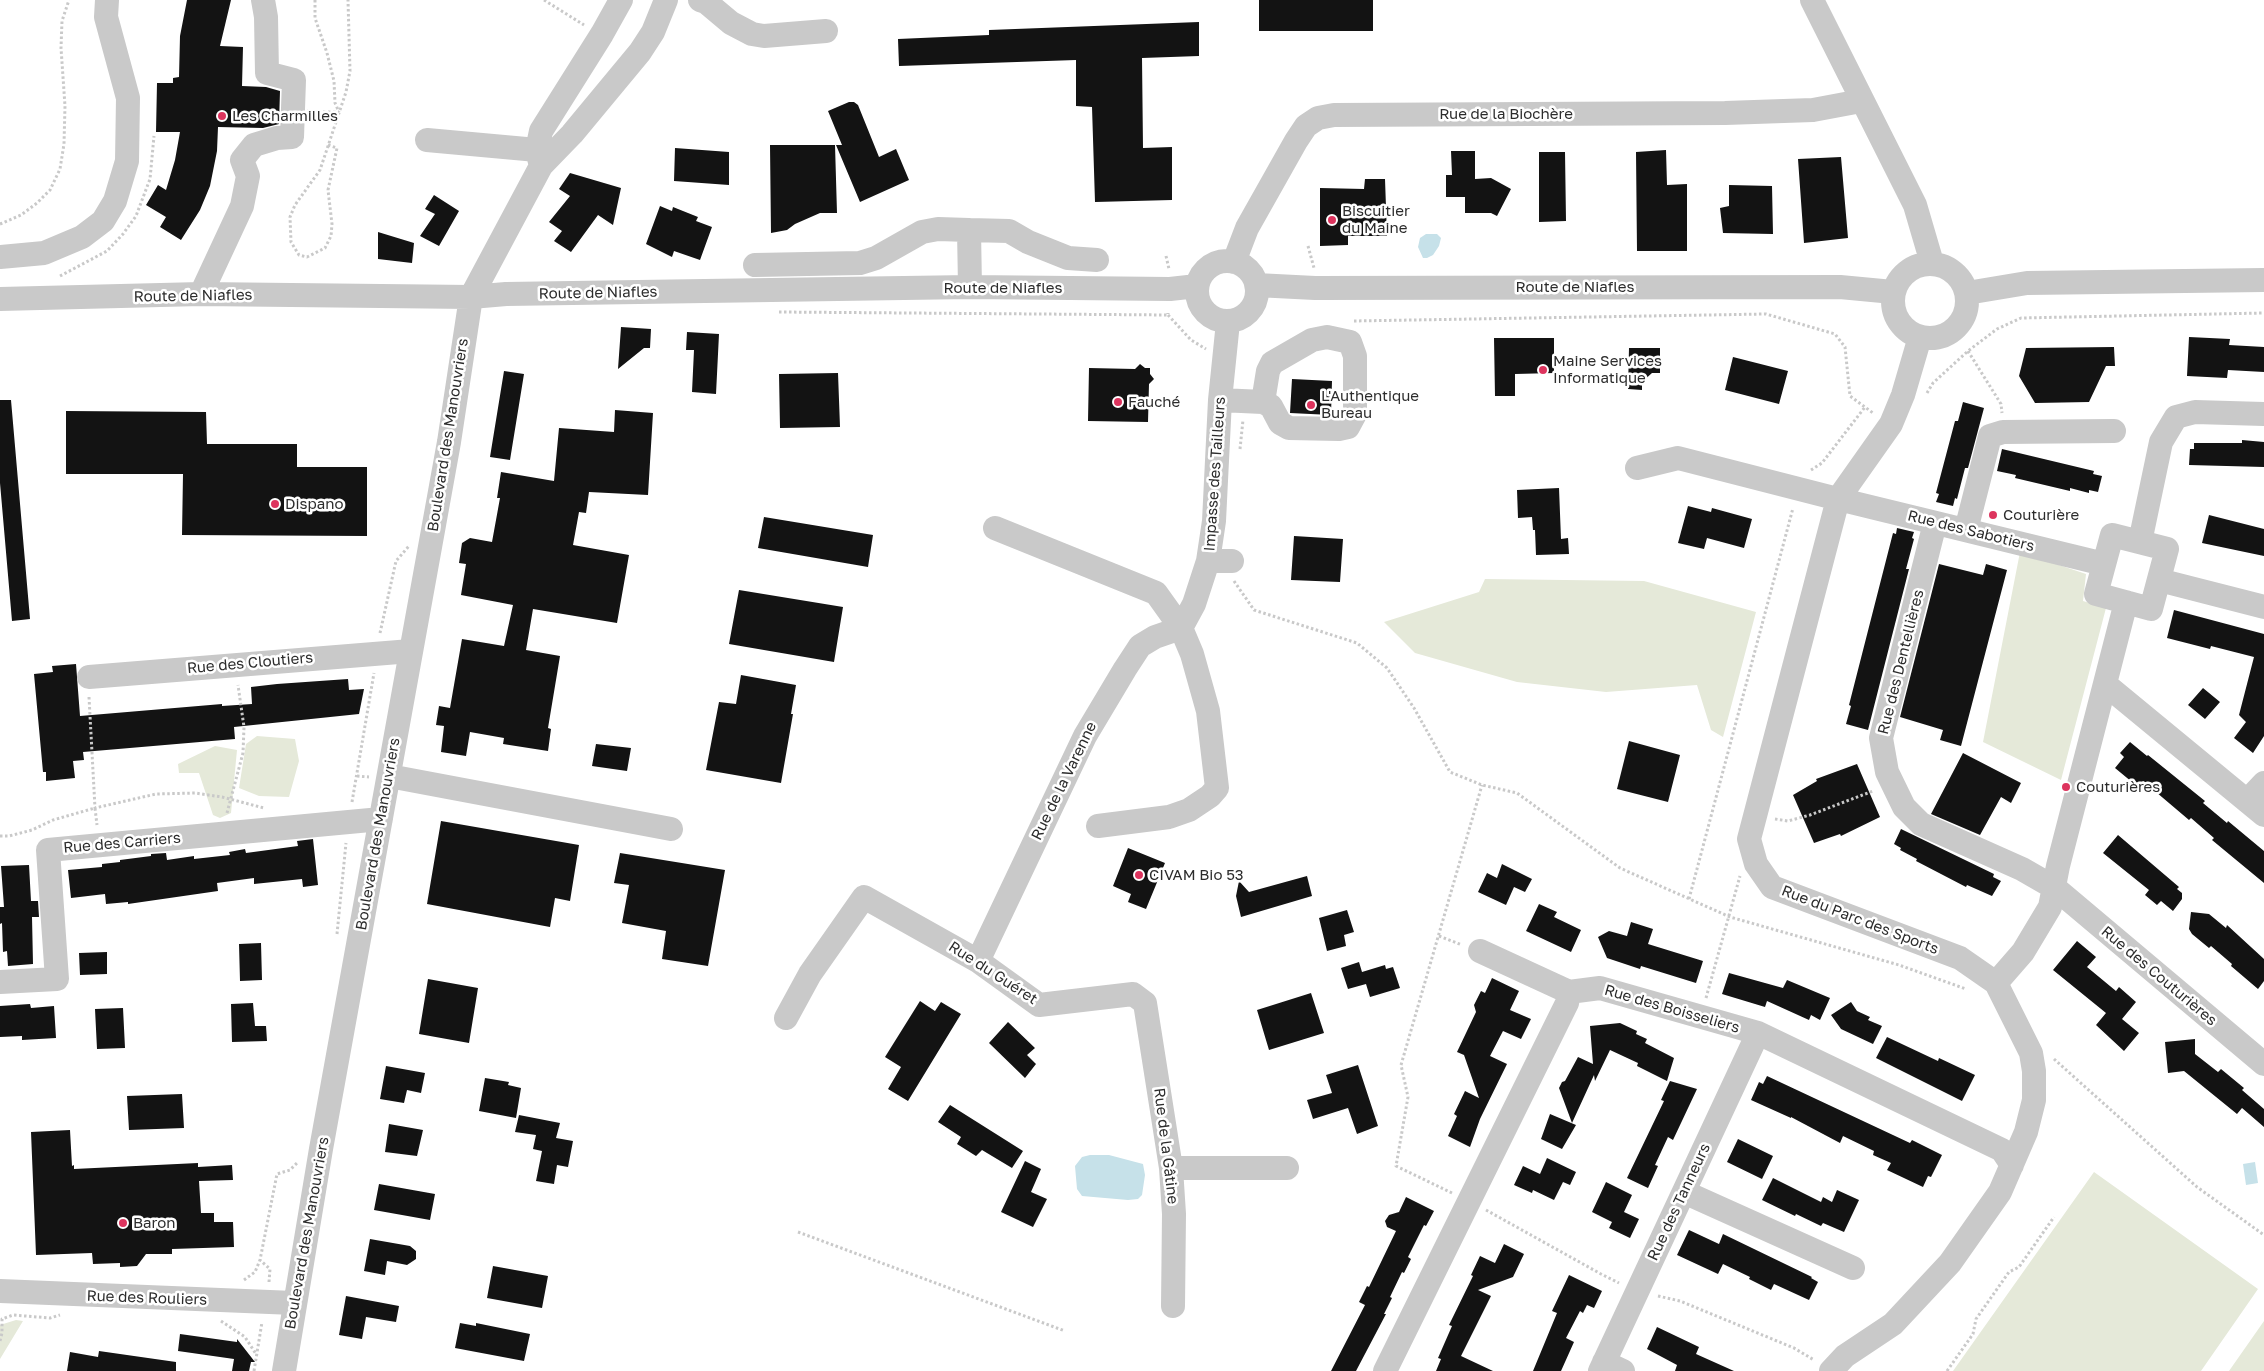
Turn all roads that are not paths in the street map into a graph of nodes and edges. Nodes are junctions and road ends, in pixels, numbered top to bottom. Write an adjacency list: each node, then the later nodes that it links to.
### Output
1 (107, 0): 12 (street)
2 (263, 0): 23 (street)
3 (621, 0): 10 (street)
4 (666, 0): 10 (street)
5 (700, 0): 7 (street)
6 (1812, 0): 8 (street)
7 (826, 31)
8 (1861, 101): 14 (street, Rue de la Biochère); 15 (street)
9 (427, 140): 10 (street)
10 (539, 158): 24 (street, Boulevard des Manouvriers)
11 (969, 230): 13 (street); 16 (street); 20 (street)
12 (0, 257)
13 (1096, 260)
14 (1234, 262): 18 (street); 19 (street)
15 (1932, 263): 21 (street); 22 (street)
16 (755, 265)
17 (2264, 280): 22 (street)
18 (1256, 285): 21 (street, Route de Niafles); 26 (street)
19 (1196, 286): 20 (street, Route de Niafles); 26 (street)
20 (970, 287): 24 (street, Route de Niafles)
21 (1893, 292): 27 (street)
22 (1967, 293): 27 (street)
23 (201, 294): 24 (street, Route de Niafles); 25 (street, Route de Niafles)
24 (471, 297): 45 (street, Boulevard des Manouvriers)
25 (0, 299)
26 (1228, 322): 28 (street, Impasse des Tailleurs)
27 (1920, 337): 33 (street, Rue du Parc des Sports)
28 (1220, 400): 29 (street); 38 (street, Impasse des Tailleurs)
29 (1263, 402): 29 (street)
30 (2264, 414): 37 (street)
31 (2114, 432): 36 (street)
32 (1637, 468): 33 (street, Rue des Sabotiers)
33 (1838, 499): 34 (street, Rue des Sabotiers); 58 (street, Rue du Parc des Sports)
34 (1935, 523): 36 (street, Rue des Sabotiers); 54 (street, Rue des Dentellières)
35 (995, 528): 44 (street)
36 (1966, 530): 39 (street, Rue des Sabotiers)
37 (2140, 542): 39 (street); 41 (street)
38 (1208, 561): 40 (street); 44 (street, Impasse des Tailleurs)
39 (2104, 564): 42 (street)
40 (1232, 569)
41 (2159, 580): 42 (street); 43 (street)
42 (2126, 602): 47 (street)
43 (2264, 607)
44 (1181, 628): 52 (street); 56 (street, Rue de la Varenne)
45 (411, 651): 46 (street, Rue des Cloutiers); 48 (street, Boulevard des Manouvriers)
46 (89, 676)
47 (2105, 684): 50 (street); 54 (street)
48 (389, 776): 51 (street, Boulevard des Manouvriers); 53 (street)
49 (2264, 783): 50 (street)
50 (2255, 808)
51 (381, 819): 57 (street, Rue des Carriers); 70 (street, Boulevard des Manouvriers)
52 (1098, 826)
53 (671, 829)
54 (2055, 888): 58 (street); 63 (street, Rue des Couturières)
55 (1480, 951): 59 (street)
56 (978, 961): 60 (street, Rue du Guéret); 61 (street, Rue du Guéret)
57 (0, 982)
58 (1996, 983): 64 (street, Rue du Parc des Sports)
59 (1569, 992): 62 (street, Rue des Boisseliers); 75 (street)
60 (1133, 994): 65 (street, Rue de la Gâtine)
61 (786, 1018)
62 (1758, 1033): 64 (street, Rue des Boisseliers); 67 (street, Rue des Tanneurs)
63 (2264, 1064)
64 (2012, 1165): 72 (street, Rue du Parc des Sports)
65 (1171, 1168): 66 (street); 71 (street, Rue de la Gâtine)
66 (1287, 1168)
67 (1684, 1192): 68 (street); 73 (street, Rue des Tanneurs)
68 (1853, 1268)
69 (0, 1291): 70 (street, Rue des Rouliers)
70 (294, 1304): 74 (street, Boulevard des Manouvriers)
71 (1173, 1306)
72 (1824, 1366)
73 (1609, 1368)
74 (284, 1371)
75 (1385, 1371)

